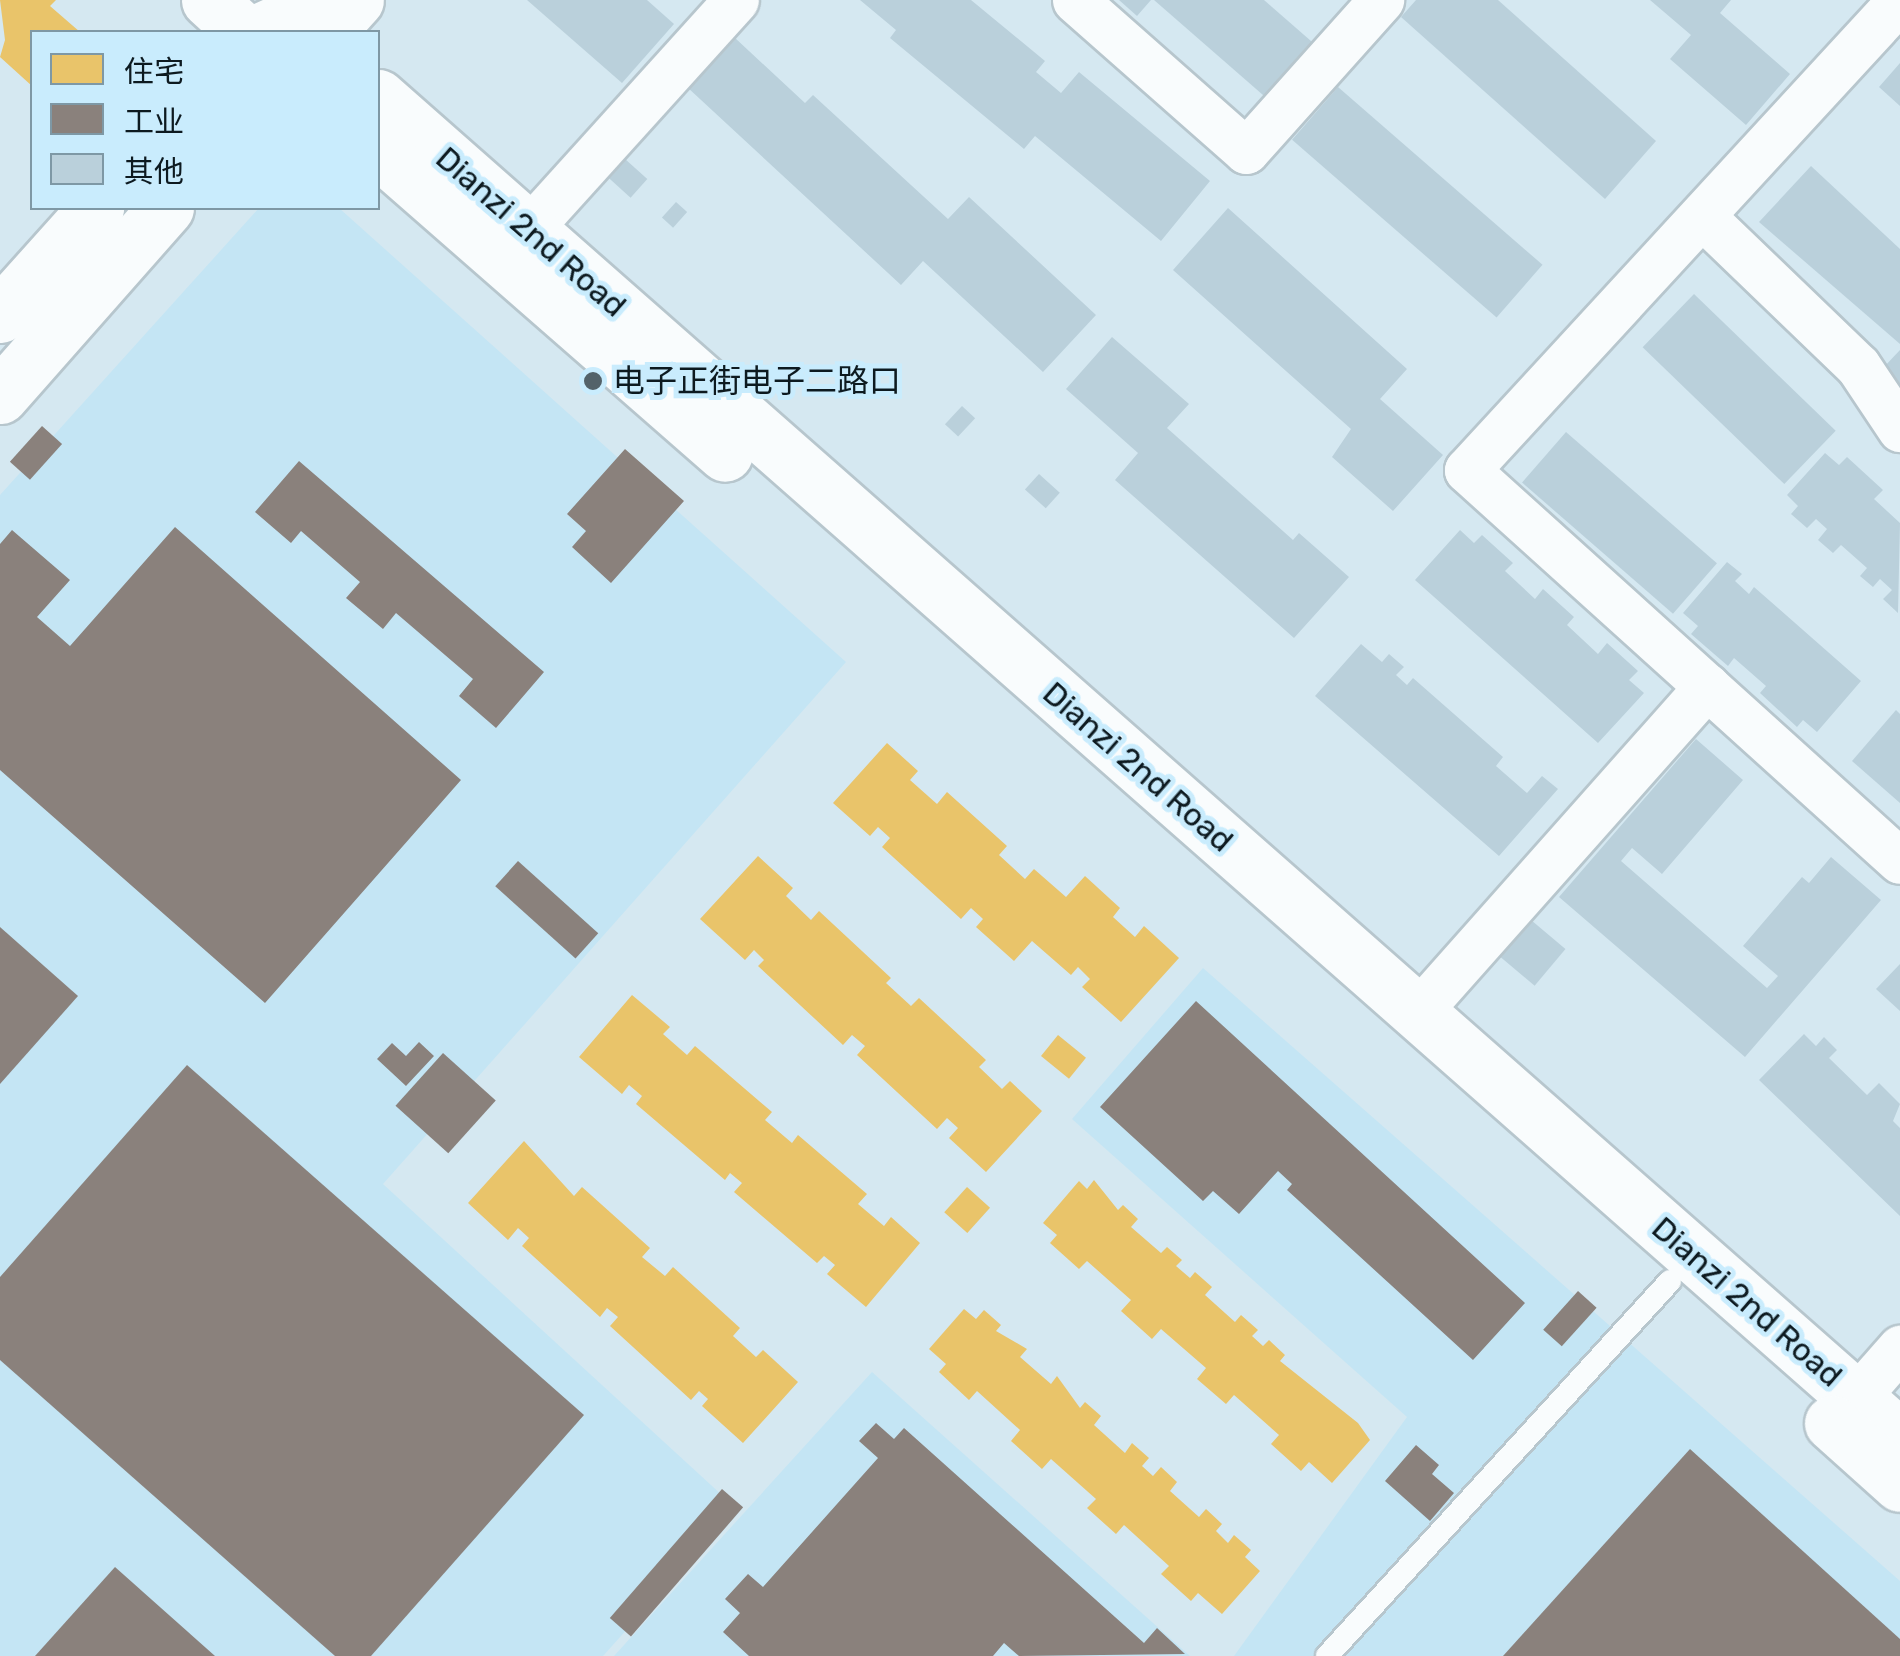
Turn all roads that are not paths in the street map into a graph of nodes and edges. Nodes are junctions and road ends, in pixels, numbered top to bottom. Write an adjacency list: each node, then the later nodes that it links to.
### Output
1 (209, 0): 7 (main road)
2 (356, 0): 7 (main road)
3 (736, 0): 13 (street)
4 (1075, 0): 5 (street)
5 (1380, 0)
6 (1900, 0): 12 (street)
7 (286, 21)
8 (380, 99): 13 (main road, Dianzi 2nd Road)
9 (380, 152): 20 (main road, Dianzi 2nd Road)
10 (94, 210): 14 (main road)
11 (164, 210): 15 (main road)
12 (1702, 216): 16 (street); 17 (street)
13 (528, 230): 19 (main road, Dianzi 2nd Road)
14 (0, 315)
15 (0, 396)
16 (1900, 429)
17 (1706, 686): 18 (street); 19 (street)
18 (1900, 860)
19 (1418, 1013): 22 (main road, Dianzi 2nd Road)
20 (1670, 1281): 24 (main road, Dianzi 2nd Road); 25 (lane)
21 (1900, 1348): 22 (street)
22 (1856, 1398): 23 (main road, Dianzi 2nd Road)
23 (1900, 1437)
24 (1900, 1484)
25 (1328, 1656)

